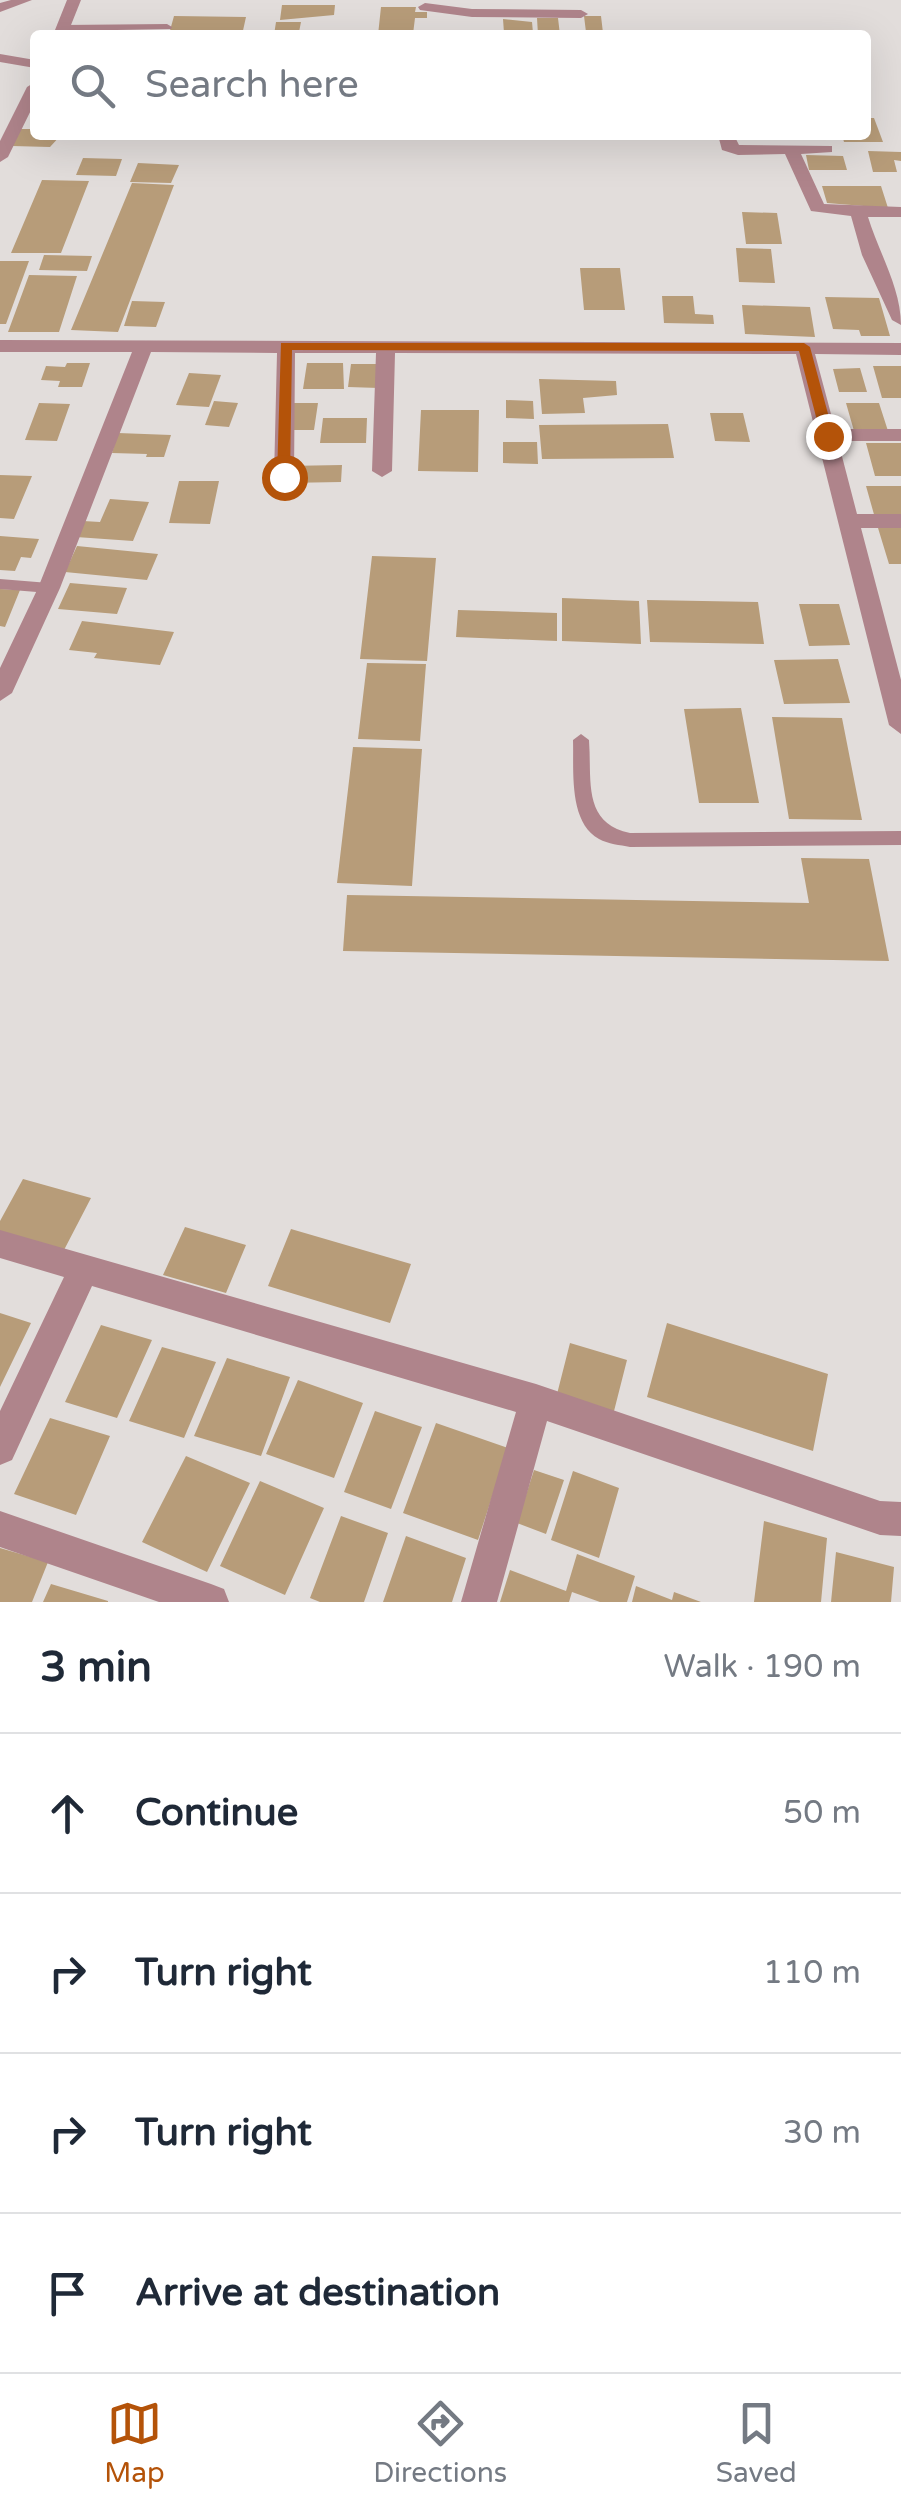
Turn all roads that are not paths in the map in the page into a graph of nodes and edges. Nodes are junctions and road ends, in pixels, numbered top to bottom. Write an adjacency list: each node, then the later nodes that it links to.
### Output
1 (25, 0): 5 (street)
2 (74, 0): 7 (street)
3 (425, 7): 4 (street)
4 (581, 7)
5 (0, 8)
6 (167, 26): 8 (lane)
7 (62, 30)
8 (96, 30)
9 (0, 58): 10 (street)
10 (30, 63)
11 (30, 97): 15 (street)
12 (728, 140): 14 (street)
13 (826, 149): 14 (street)
14 (791, 150): 16 (street)
15 (0, 158)
16 (858, 211): 17 (street); 18 (street)
17 (901, 212)
18 (901, 320)
19 (0, 346): 23 (street)
20 (286, 346): 21 (street); 23 (street); 28 (street)
21 (386, 346): 22 (street); 27 (street)
22 (804, 347): 24 (street); 25 (street)
23 (143, 348): 32 (street)
24 (901, 349)
25 (828, 436): 26 (street); 29 (street)
26 (901, 436)
27 (382, 471)
28 (284, 477)
29 (850, 521): 30 (street); 33 (street)
30 (901, 521)
31 (0, 584): 32 (lane)
32 (49, 588): 35 (street)
33 (876, 621): 34 (street); 36 (street)
34 (901, 621)
35 (0, 693)
36 (901, 725)
37 (581, 740): 38 (lane)
38 (901, 838)
39 (0, 1244): 40 (street)
40 (83, 1271): 41 (street); 42 (street)
41 (536, 1400): 43 (street); 46 (street)
42 (0, 1448)
43 (901, 1519)
44 (0, 1529): 45 (street)
45 (211, 1602)
46 (478, 1602)

